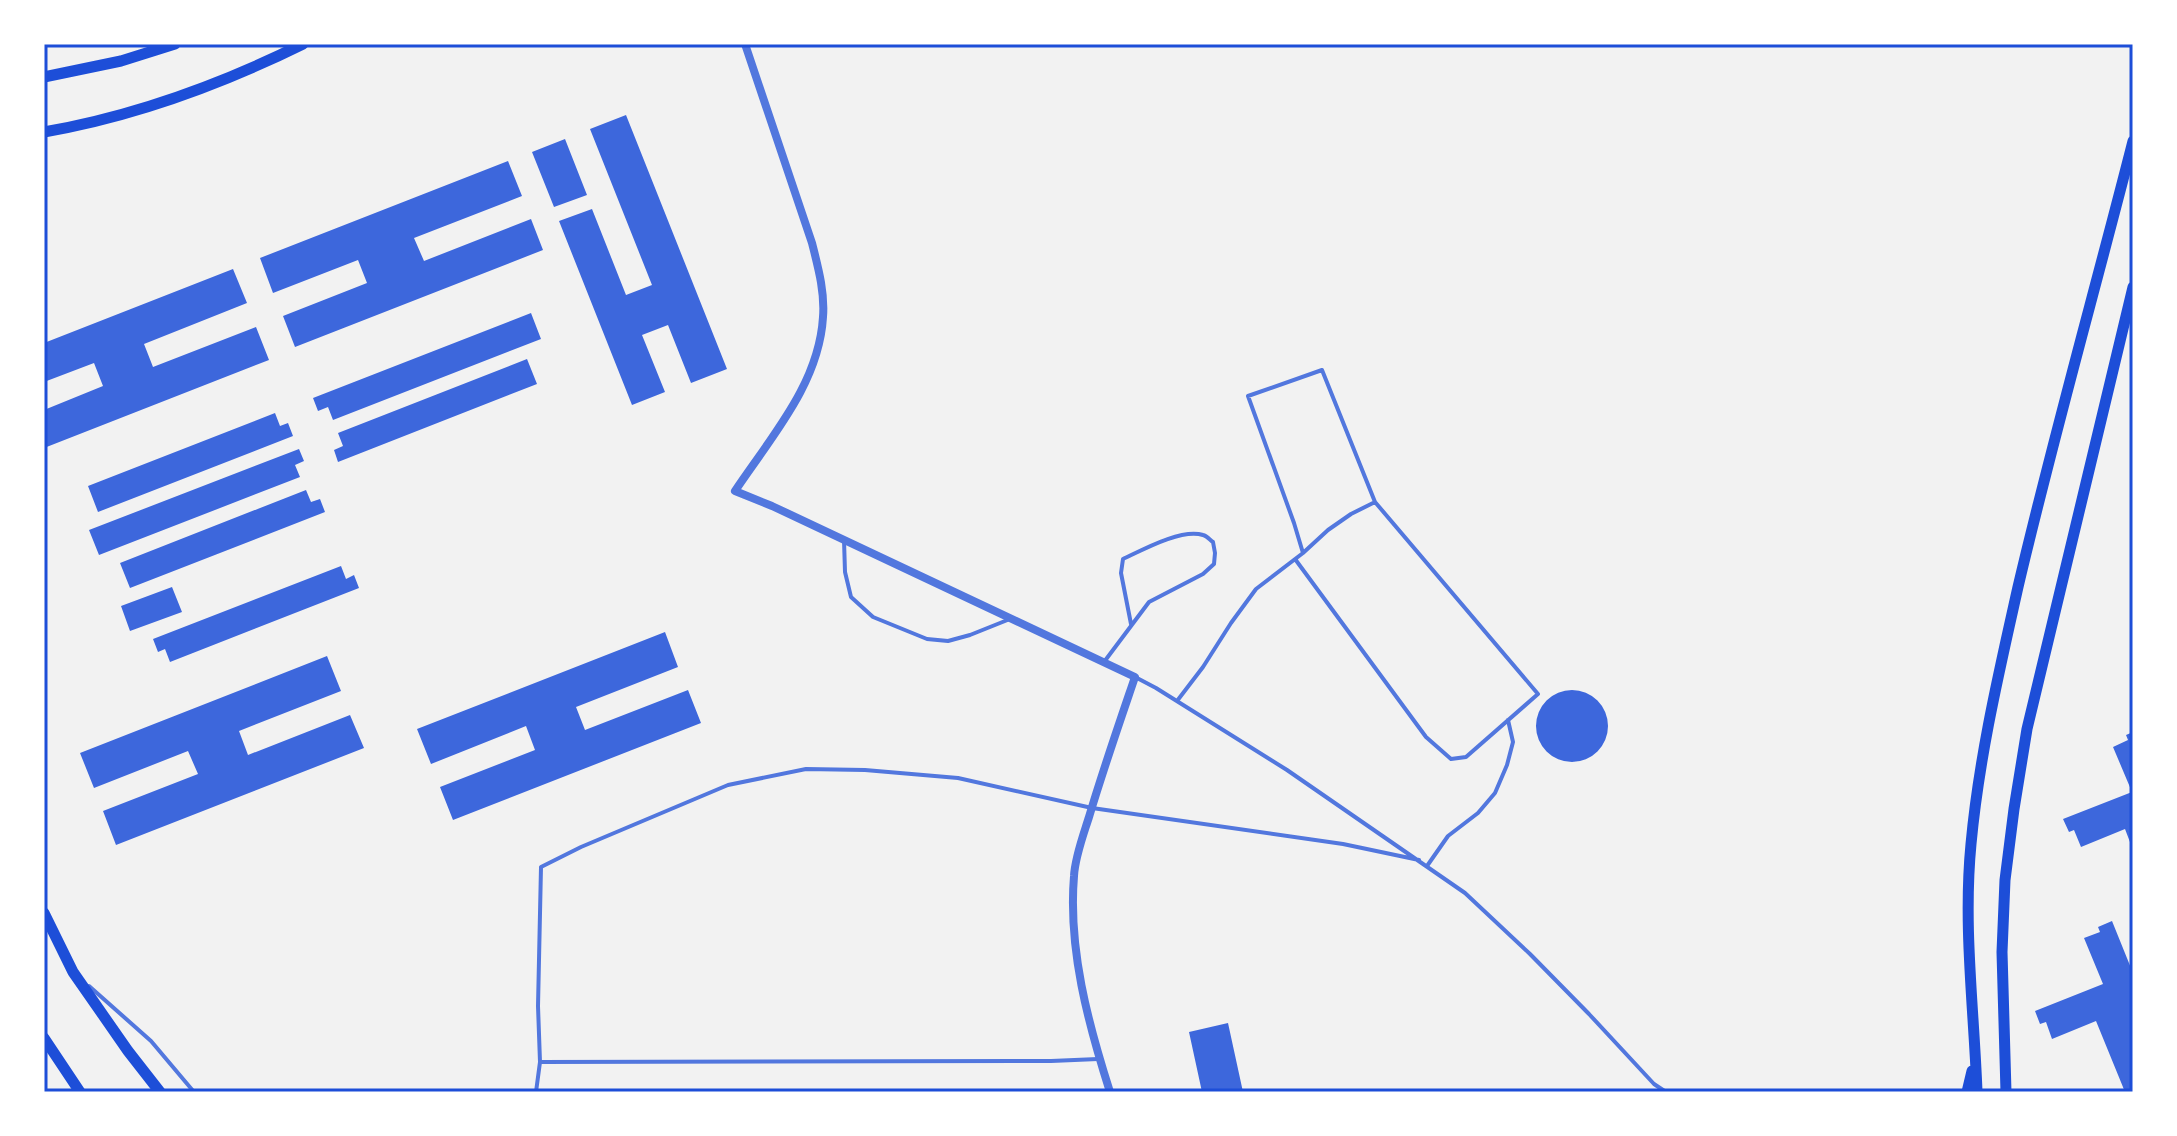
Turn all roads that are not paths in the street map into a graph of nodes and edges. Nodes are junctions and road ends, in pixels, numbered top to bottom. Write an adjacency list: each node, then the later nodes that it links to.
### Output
1 (175, 44): 4 (main road)
2 (303, 44): 5 (main road)
3 (745, 44): 9 (street)
4 (44, 77)
5 (44, 132)
6 (2133, 141): 24 (main road)
7 (2133, 287): 35 (main road)
8 (1375, 502): 10 (lane); 10 (lane); 17 (lane)
9 (844, 540): 12 (street); 12 (lane)
10 (1303, 553): 11 (lane)
11 (1295, 559): 16 (lane); 17 (lane)
12 (1010, 619): 14 (street)
13 (1131, 624): 13 (lane); 14 (lane)
14 (1104, 662): 15 (street)
15 (1135, 677): 16 (lane); 18 (street)
16 (1177, 702): 19 (lane)
17 (1508, 720): 20 (lane)
18 (1092, 808): 19 (lane); 25 (street); 26 (lane)
19 (1419, 860): 20 (lane)
20 (1427, 866): 32 (lane)
21 (44, 913): 22 (main road)
22 (73, 972): 28 (main road); 29 (lane)
23 (44, 1038): 27 (main road)
24 (1976, 1055): 33 (main road); 34 (main road)
25 (1100, 1059): 26 (lane); 31 (street)
26 (540, 1062): 30 (lane)
27 (80, 1092)
28 (160, 1092)
29 (194, 1092)
30 (536, 1092)
31 (1110, 1092)
32 (1666, 1092)
33 (1967, 1092)
34 (1977, 1092)
35 (2006, 1092)

